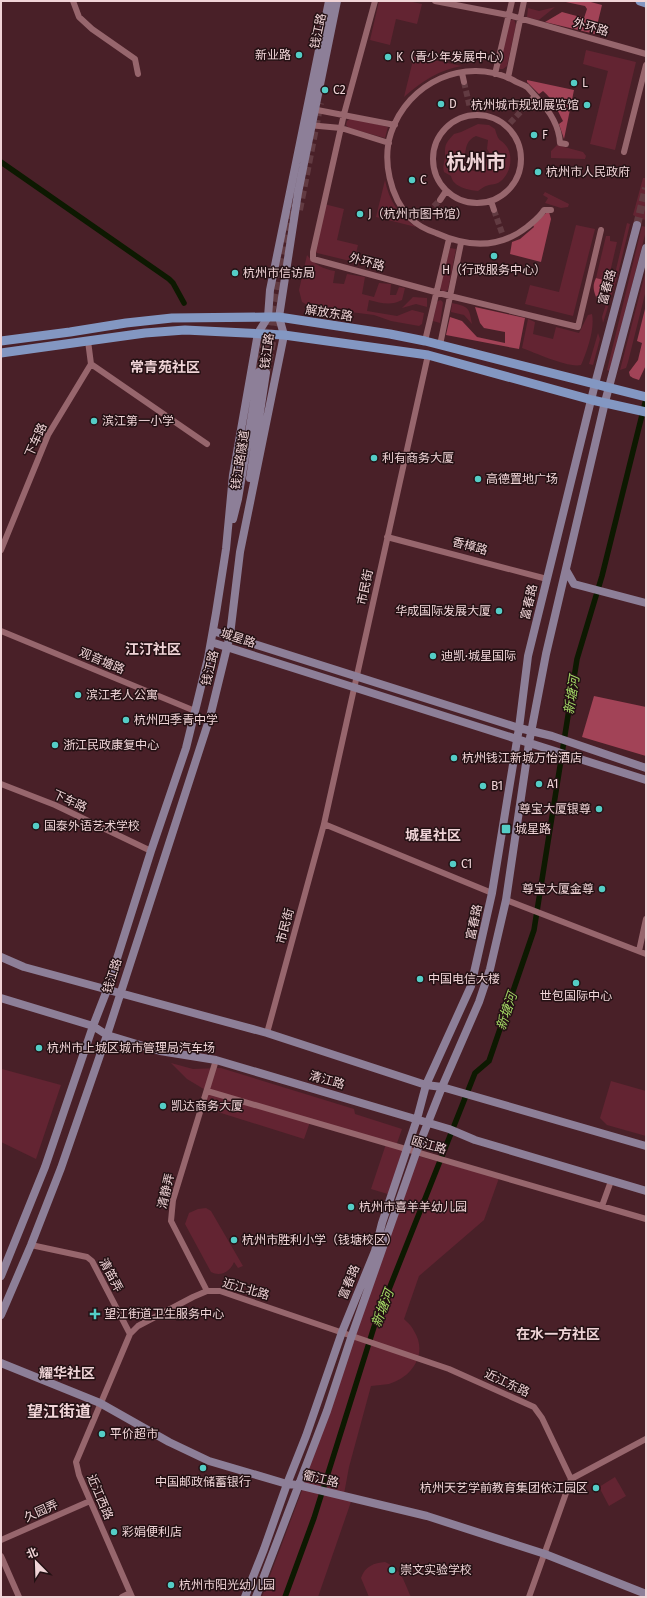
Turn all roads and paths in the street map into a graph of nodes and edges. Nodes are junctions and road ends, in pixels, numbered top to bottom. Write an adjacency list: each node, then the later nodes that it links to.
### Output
1 (73, 1): 15 (street)
2 (329, 1): 22 (main road, 钱江路)
3 (337, 1): 22 (main road, 钱江路)
4 (375, 1): 23 (street, 外环路)
5 (435, 1): 10 (street, 外环路)
6 (512, 1): 10 (street)
7 (524, 1): 11 (street)
8 (640, 1): 9 (main road)
9 (646, 2)
10 (508, 15): 11 (street, 外环路); 16 (street)
11 (521, 19): 12 (street, 外环路); 17 (street)
12 (646, 54)
13 (646, 65): 30 (street)
14 (462, 73): 16 (street); 18 (street); 26 (street)
15 (138, 74)
16 (495, 74): 17 (street)
17 (508, 78): 19 (street)
18 (464, 82)
19 (535, 96): 20 (street); 29 (street)
20 (528, 104)
21 (470, 108): 24 (street)
22 (311, 109): 23 (street); 25 (main road, 钱江路)
23 (344, 114): 26 (street); 27 (street, 外环路)
24 (471, 115): 31 (street); 33 (street)
25 (307, 125): 27 (street); 43 (main road, 钱江路); 44 (main road, 钱江路)
26 (395, 125): 28 (street)
27 (341, 128): 28 (street); 41 (street, 外环路)
28 (389, 143): 38 (street)
29 (566, 144)
30 (624, 152)
31 (446, 191): 32 (street); 33 (street)
32 (440, 200)
33 (491, 201): 34 (street)
34 (494, 210)
35 (551, 210): 39 (street)
36 (637, 225): 54 (main road, 富春路)
37 (601, 230): 42 (street, 外环路)
38 (449, 239): 39 (street); 41 (street)
39 (462, 243): 42 (street)
40 (646, 248): 55 (main road, 富春路)
41 (436, 292): 42 (street, 外环路); 49 (street)
42 (450, 296): 50 (street)
43 (268, 317): 44 (main road, 解放东路); 45 (main road, 钱江路); 47 (main road, 解放东路)
44 (279, 317): 46 (main road, 钱江路); 49 (main road, 解放东路)
45 (258, 333): 46 (main road); 48 (main road); 62 (main road, 钱江路)
46 (284, 335): 52 (main road); 64 (main road, 钱江路)
47 (1, 341)
48 (88, 341): 51 (main road); 53 (street)
49 (425, 341): 50 (main road, 解放东路)
50 (440, 345): 54 (main road, 解放东路)
51 (1, 353)
52 (428, 355): 57 (main road); 61 (street, 市民街)
53 (91, 364): 60 (street); 63 (street, 下车路)
54 (595, 384): 55 (main road, 解放东路); 57 (main road, 富春路)
55 (609, 389): 56 (main road, 解放东路); 58 (main road, 富春路)
56 (646, 397)
57 (592, 400): 58 (main road); 66 (main road, 富春路)
58 (606, 402): 59 (main road); 65 (main road, 富春路)
59 (646, 412)
60 (207, 444)
61 (387, 537): 66 (street, 香樟路); 75 (street, 市民街)
62 (226, 549): 64 (main road, 钱江路隧道); 71 (main road, 钱江路)
63 (1, 550)
64 (240, 552): 72 (main road, 钱江路)
65 (566, 570): 67 (main road); 68 (main road, 富春路)
66 (546, 579): 78 (main road, 富春路)
67 (574, 584): 68 (main road); 69 (main road)
68 (560, 594): 79 (main road, 富春路)
69 (646, 603)
70 (1, 631): 77 (street, 观音塘路)
71 (213, 631): 72 (main road, 城星路); 73 (main road, 钱江路)
72 (230, 636): 74 (main road, 钱江路); 75 (main road, 城星路)
73 (211, 642): 74 (main road, 城星路); 77 (main road, 钱江路)
74 (227, 646): 76 (main road, 城星路); 94 (main road, 钱江路)
75 (357, 676): 76 (street, 市民街); 78 (main road, 城星路)
76 (354, 688): 80 (main road, 城星路); 85 (street, 市民街)
77 (195, 712): 86 (main road, 钱江路)
78 (519, 728): 79 (main road, 城星路); 80 (main road, 富春路)
79 (532, 731): 81 (main road, 富春路); 82 (main road, 城星路)
80 (517, 740): 81 (main road, 城星路); 87 (main road, 富春路)
81 (529, 743): 83 (main road, 城星路); 88 (main road, 富春路)
82 (646, 768)
83 (646, 780)
84 (1, 784): 86 (street, 下车路)
85 (324, 824): 87 (street); 97 (street, 市民街)
86 (151, 850): 93 (main road, 钱江路)
87 (492, 893): 100 (main road, 富春路)
88 (506, 900): 90 (street); 101 (main road, 富春路)
89 (646, 919): 90 (street)
90 (639, 951): 91 (street)
91 (646, 954)
92 (1, 958): 93 (main road)
93 (107, 990): 94 (main road); 96 (main road, 钱江路)
94 (119, 993): 97 (main road); 98 (main road, 钱江路)
95 (1, 998): 96 (main road, 清江路)
96 (93, 1026): 98 (main road, 清江路); 113 (main road, 钱江路)
97 (266, 1033): 100 (main road)
98 (107, 1035): 99 (main road, 清江路); 112 (main road, 钱江路)
99 (216, 1060): 102 (street, 清静弄); 103 (main road, 清江路)
100 (426, 1085): 101 (main road); 103 (main road, 富春路)
101 (442, 1087): 104 (main road, 富春路); 105 (main road)
102 (207, 1091): 106 (street, 瓯江路); 114 (street, 清静弄)
103 (417, 1119): 104 (main road, 清江路); 106 (main road, 富春路)
104 (428, 1123): 107 (main road, 富春路); 108 (main road, 清江路)
105 (646, 1146)
106 (407, 1150): 107 (street, 瓯江路); 116 (main road, 富春路)
107 (416, 1153): 110 (street, 瓯江路); 118 (main road, 富春路)
108 (611, 1181): 109 (main road, 清江路); 110 (street)
109 (646, 1191)
110 (602, 1206): 111 (street, 瓯江路)
111 (646, 1219)
112 (31, 1245): 115 (main road, 钱江路); 117 (street, 清笛弄)
113 (1, 1276)
114 (207, 1291): 116 (street, 近江北路); 117 (street, 近江北路)
115 (1, 1315)
116 (342, 1332): 118 (street, 近江东路); 123 (main road, 富春路)
117 (130, 1334): 120 (street, 近江北路)
118 (352, 1335): 122 (street, 近江东路); 124 (main road, 富春路)
119 (1, 1363): 120 (main road, 衢江路)
120 (100, 1403): 123 (main road, 衢江路); 125 (street, 近江西路)
121 (646, 1439): 122 (street)
122 (572, 1479): 127 (street)
123 (287, 1484): 124 (main road, 衢江路); 133 (main road, 富春路)
124 (298, 1485): 127 (main road, 衢江路); 134 (main road, 富春路)
125 (90, 1501): 126 (street, 久园弄); 130 (street, 近江西路)
126 (1, 1540)
127 (545, 1554): 129 (main road, 衢江路); 135 (street)
128 (1, 1556): 131 (street)
129 (646, 1594)
130 (131, 1595): 132 (street)
131 (19, 1597)
132 (122, 1597)
133 (245, 1597)
134 (256, 1597)
135 (529, 1597)

